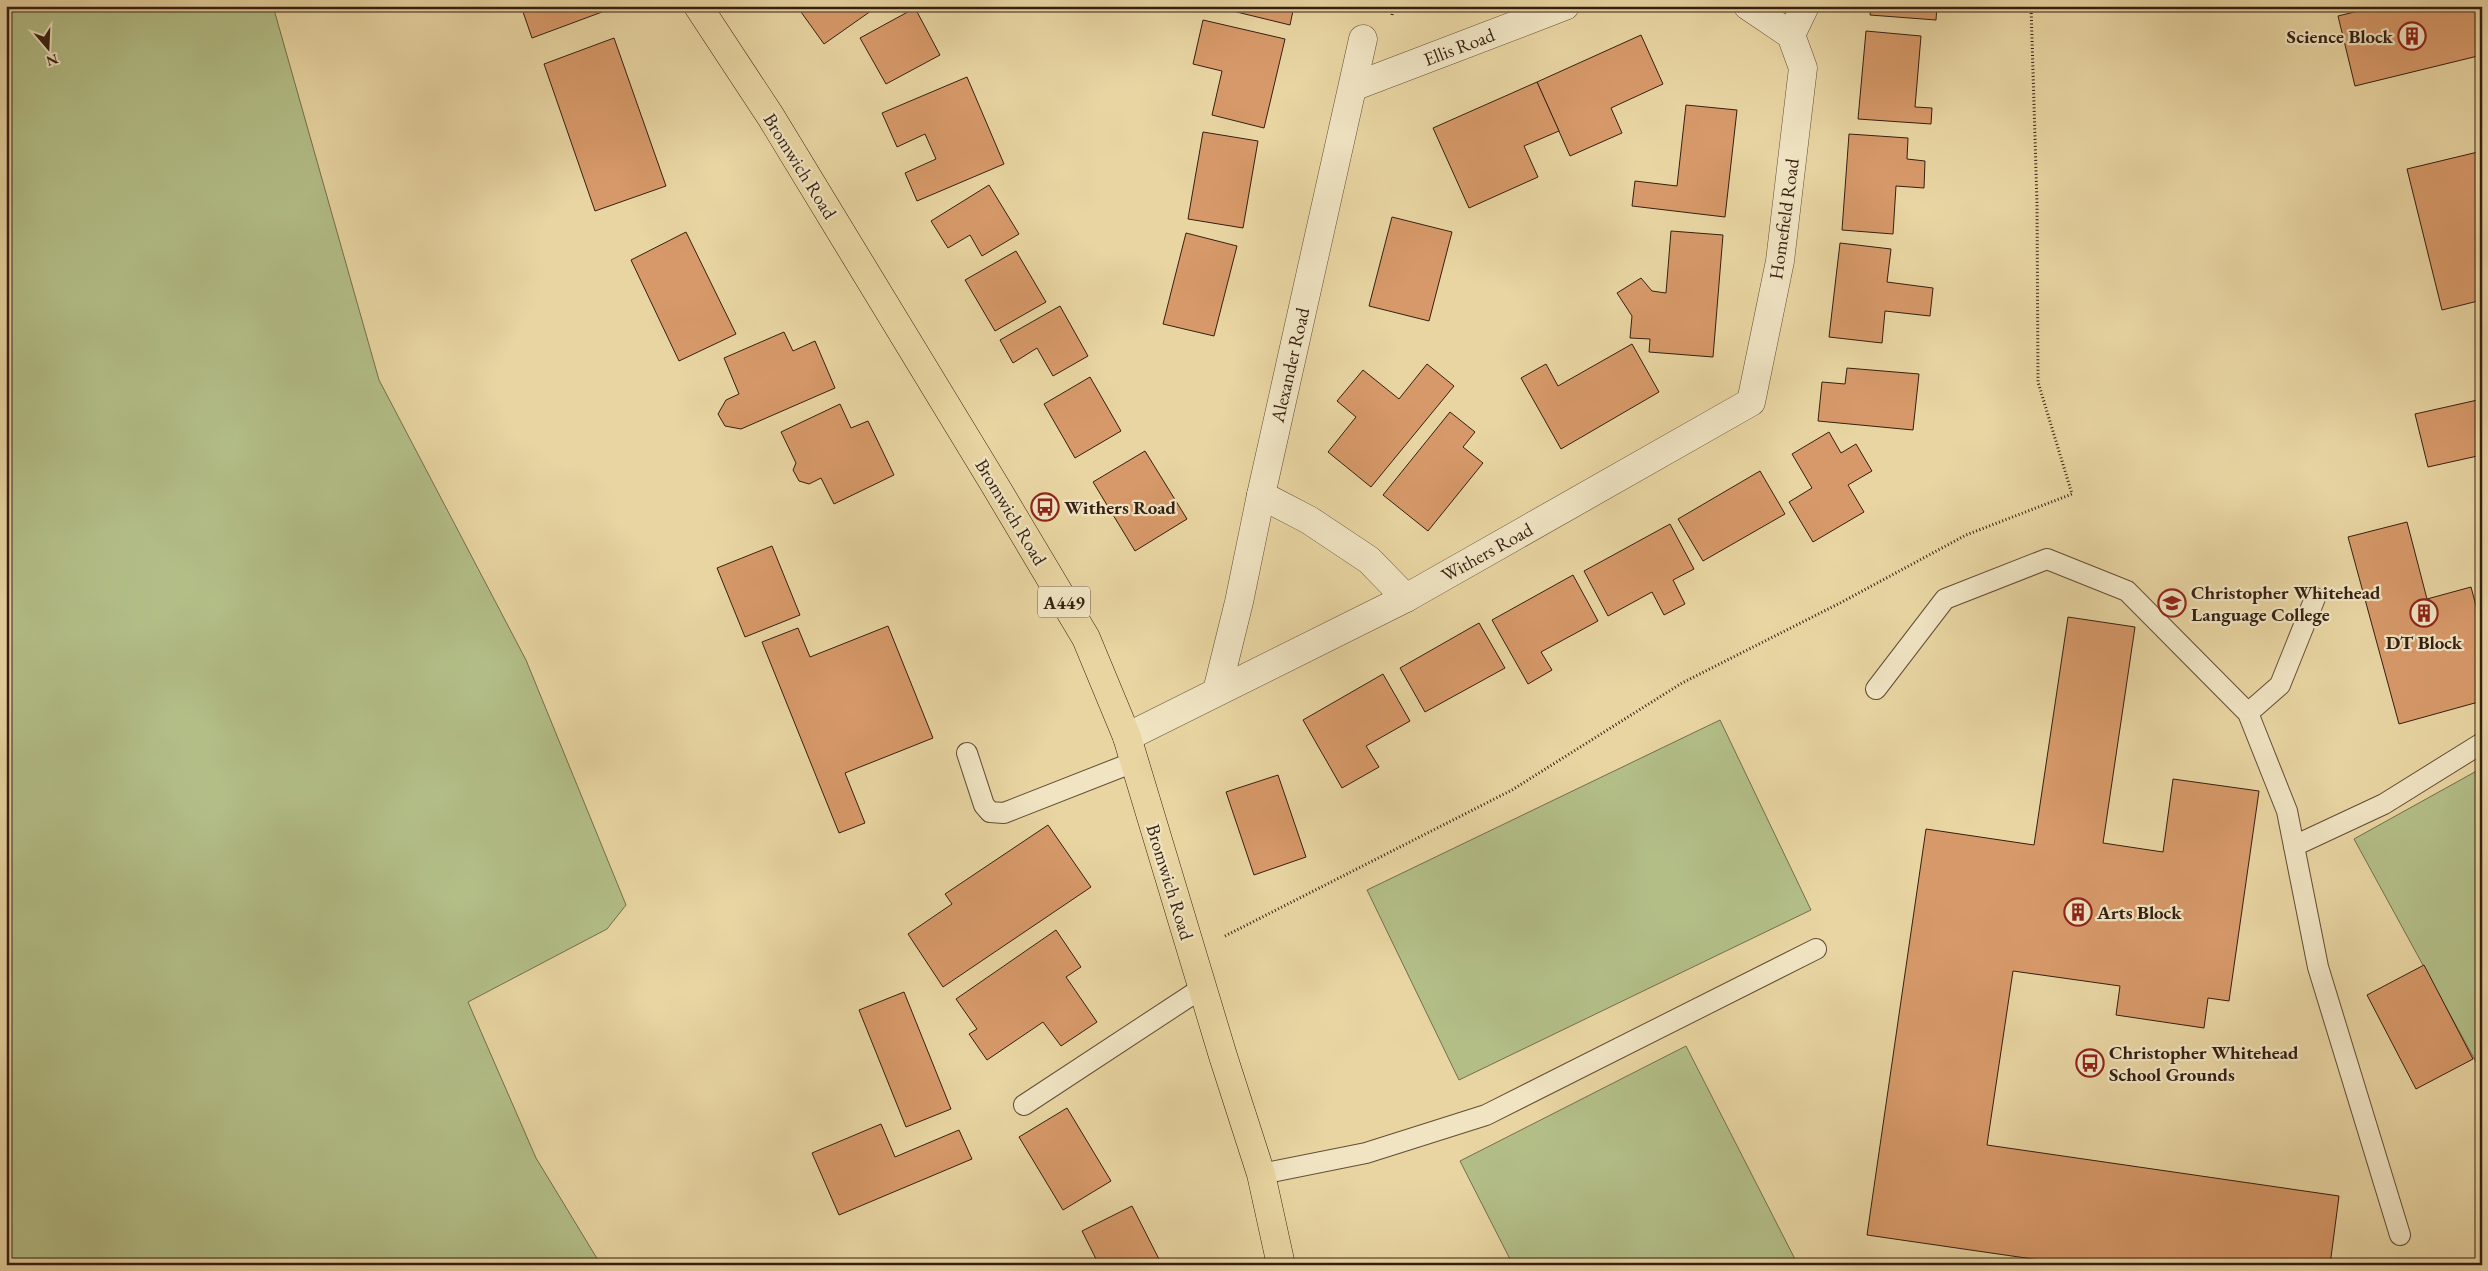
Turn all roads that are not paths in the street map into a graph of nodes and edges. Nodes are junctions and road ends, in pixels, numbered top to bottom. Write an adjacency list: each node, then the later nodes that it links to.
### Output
1 (698, 6): 15 (main road, Bromwich Road / A449)
2 (1565, 6): 7 (street, Ellis Road)
3 (1748, 6): 5 (street)
4 (1805, 6): 5 (street)
5 (1792, 35): 8 (street, Homefield Road)
6 (1364, 40): 7 (street, Alexander Road)
7 (1353, 87): 9 (street, Alexander Road)
8 (1751, 402): 10 (street, Withers Road)
9 (1261, 495): 10 (street); 13 (street, Alexander Road)
10 (1406, 598): 13 (street, Withers Road)
11 (2316, 598): 14 (lane)
12 (1876, 689): 14 (lane)
13 (1217, 691): 15 (street, Withers Road)
14 (2248, 712): 19 (lane)
15 (1127, 737): 18 (main road, Bromwich Road / A449)
16 (2482, 743): 19 (lane)
17 (967, 754): 18 (lane)
18 (1134, 762): 21 (main road, Bromwich Road / A449)
19 (2294, 846): 24 (lane)
20 (1816, 949): 23 (lane)
21 (1202, 988): 22 (lane); 23 (main road, Bromwich Road / A449)
22 (1024, 1105)
23 (1261, 1174): 25 (main road, Bromwich Road / A449)
24 (2400, 1235)
25 (1281, 1265)

